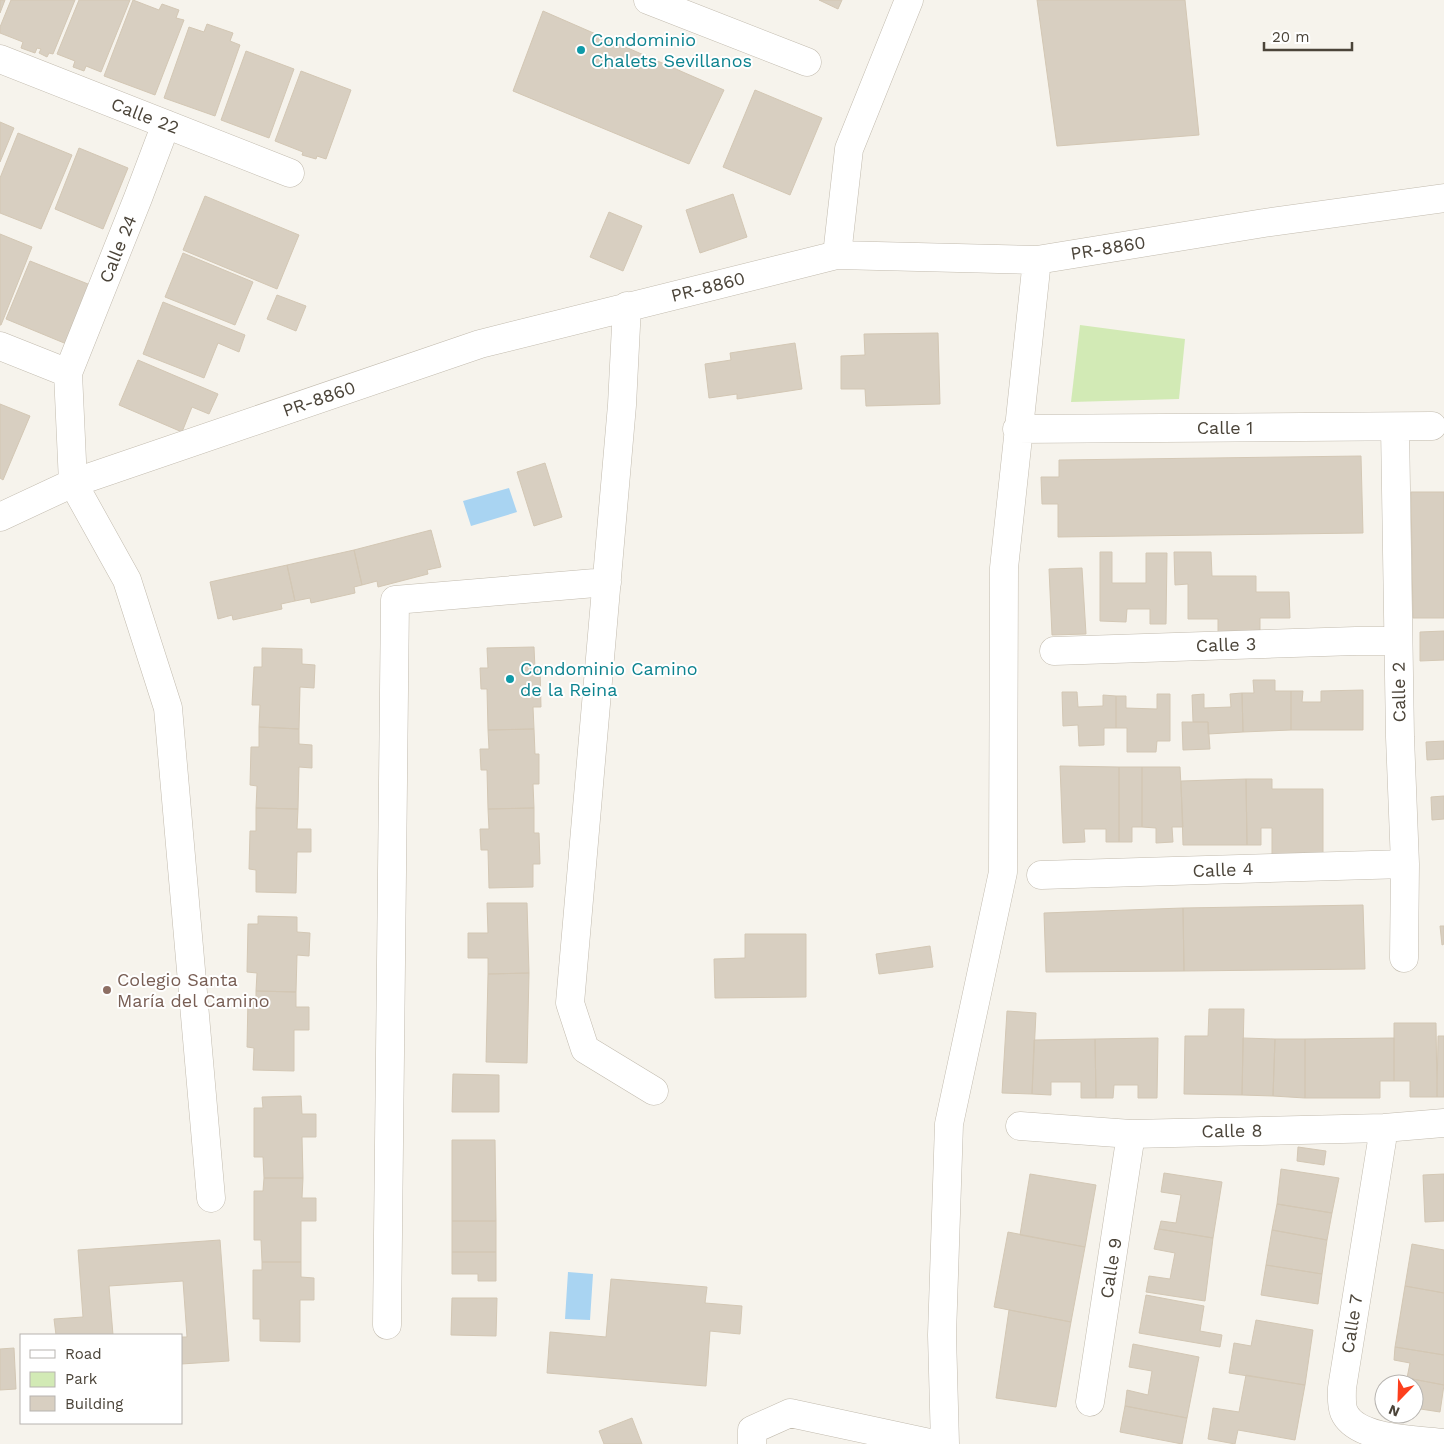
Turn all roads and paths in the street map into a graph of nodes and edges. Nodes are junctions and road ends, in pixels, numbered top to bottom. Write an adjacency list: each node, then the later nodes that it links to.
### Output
1 (648, 0): 4 (street)
2 (909, 0): 8 (street)
3 (0, 59): 5 (street, Calle 22)
4 (807, 62)
5 (166, 124): 6 (street, Calle 22); 12 (street, Calle 24)
6 (290, 173)
7 (1444, 198): 9 (street, PR-8860 / PR-8860)
8 (837, 255): 9 (street, PR-8860 / PR-8860); 10 (street, PR-8860 / PR-8860)
9 (1037, 260): 15 (street)
10 (627, 306): 16 (street, PR-8860 / PR-8860); 18 (street)
11 (0, 346): 12 (street)
12 (68, 373): 16 (street)
13 (1432, 426): 14 (street, Calle 1)
14 (1396, 427): 15 (street, Calle 1); 19 (street, Calle 2)
15 (1018, 429): 35 (street)
16 (73, 484): 17 (street, PR-8860 / PR-8860); 29 (street)
17 (0, 517)
18 (607, 582): 24 (street); 30 (street)
19 (1398, 641): 20 (street, Calle 3); 21 (street, Calle 2)
20 (1054, 651)
21 (1405, 864): 22 (street, Calle 4); 23 (street, Calle 2)
22 (1041, 875)
23 (1404, 958)
24 (654, 1091)
25 (1444, 1124): 27 (street, Calle 8)
26 (1020, 1126): 28 (street, Calle 8)
27 (1384, 1128): 28 (street, Calle 8); 32 (street, Calle 7)
28 (1131, 1134): 31 (street, Calle 9)
29 (211, 1198)
30 (387, 1325)
31 (1090, 1402)
32 (1444, 1443)
33 (752, 1444): 34 (street)
34 (934, 1444)
35 (944, 1444)

